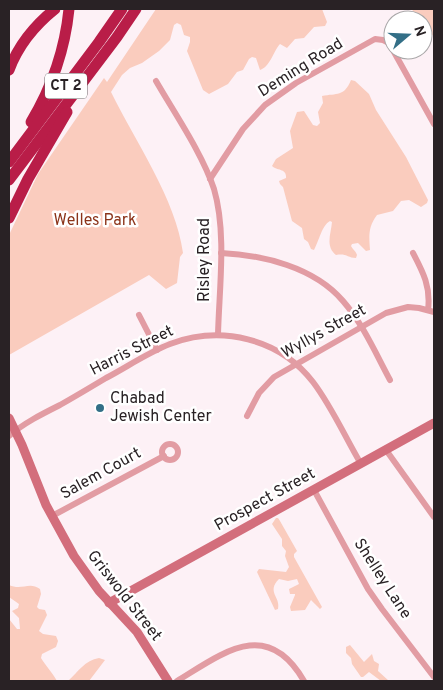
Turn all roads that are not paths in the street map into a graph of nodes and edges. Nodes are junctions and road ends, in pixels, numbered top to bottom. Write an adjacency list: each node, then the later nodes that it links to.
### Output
1 (55, 9): 5 (highway)
2 (70, 9): 9 (highway)
3 (122, 9): 9 (highway, CT 2)
4 (136, 9): 7 (highway, CT 2)
5 (9, 70)
6 (156, 81): 10 (street, Risley Road)
7 (73, 95): 11 (highway, CT 2); 12 (highway)
8 (434, 124): 10 (street, Deming Road)
9 (9, 162)
10 (210, 179): 13 (street, Risley Road)
11 (9, 180)
12 (9, 218)
13 (221, 253): 17 (street); 18 (street, Risley Road)
14 (413, 253): 15 (street)
15 (431, 311): 17 (street, Wyllys Street)
16 (139, 315): 19 (street)
17 (360, 328): 20 (street, Wyllys Street); 21 (street)
18 (218, 335): 19 (street, Harris Street); 20 (street, Harris Street)
19 (157, 350): 25 (street, Harris Street)
20 (296, 364): 22 (street, Wyllys Street); 28 (street, Harris Street)
21 (390, 380)
22 (247, 416)
23 (9, 418): 25 (main road, Griswold Street)
24 (434, 423): 26 (main road, Prospect Street)
25 (12, 434): 30 (main road, Griswold Street)
26 (386, 450): 28 (main road, Prospect Street); 31 (street)
27 (164, 456): 30 (street, Salem Court)
28 (360, 464): 29 (main road, Prospect Street)
29 (314, 490): 32 (main road, Prospect Street); 33 (street, Shelley Lane)
30 (52, 516): 32 (main road, Griswold Street)
31 (434, 517)
32 (109, 603): 34 (main road, Griswold Street)
33 (434, 677)
34 (168, 681)
35 (177, 681): 36 (street)
36 (304, 681)

